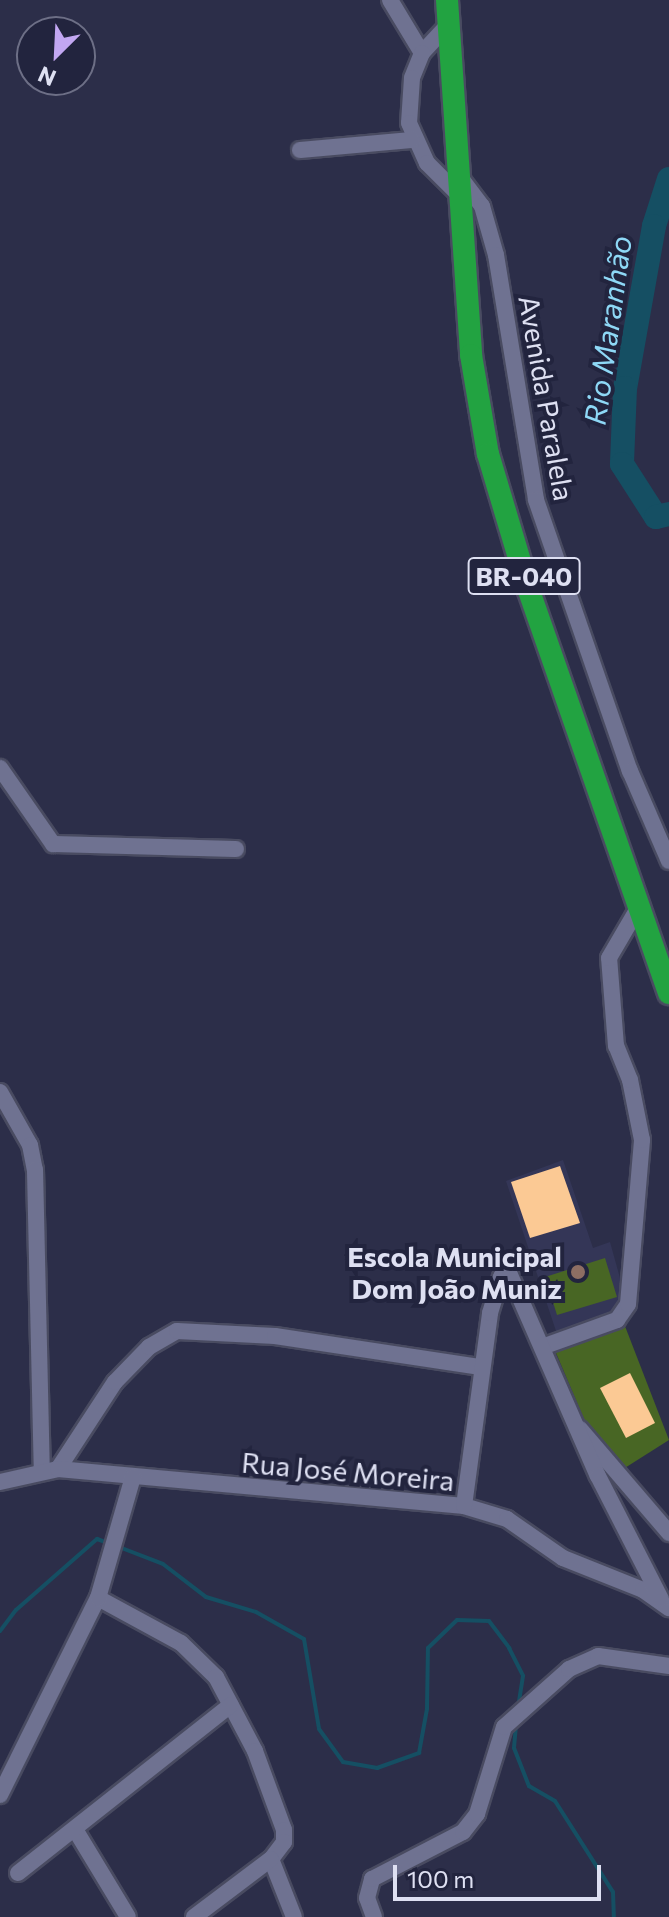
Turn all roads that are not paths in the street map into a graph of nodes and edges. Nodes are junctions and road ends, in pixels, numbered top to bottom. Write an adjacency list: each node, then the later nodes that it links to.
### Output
1 (390, 0): 4 (street)
2 (447, 0): 3 (highway, BR-040)
3 (448, 25): 4 (street); 7 (highway, BR-040)
4 (422, 53): 5 (street)
5 (412, 140): 6 (street); 7 (street, Avenida Paralela)
6 (300, 150)
7 (457, 183): 10 (street, Avenida Paralela); 11 (highway, BR-040)
8 (0, 768): 9 (street)
9 (236, 849)
10 (669, 861)
11 (637, 910): 12 (highway, BR-040); 14 (street)
12 (669, 993)
13 (0, 1092): 17 (street)
14 (542, 1347): 15 (street); 16 (street)
15 (481, 1367): 17 (street); 20 (street)
16 (575, 1425): 21 (street); 23 (street)
17 (50, 1470): 18 (street, Rua José Moreira); 19 (street, Rua José Moreira)
18 (133, 1477): 20 (street, Rua José Moreira); 22 (street)
19 (0, 1482)
20 (464, 1506): 23 (street, Rua José Moreira)
21 (669, 1533)
22 (98, 1598): 25 (street); 26 (street)
23 (665, 1604)
24 (669, 1666): 33 (street)
25 (231, 1705): 27 (street); 28 (street)
26 (0, 1795)
27 (76, 1831): 29 (street); 30 (street)
28 (271, 1859): 31 (street); 32 (street)
29 (18, 1873)
30 (128, 1917)
31 (194, 1917)
32 (294, 1917)
33 (374, 1917)

